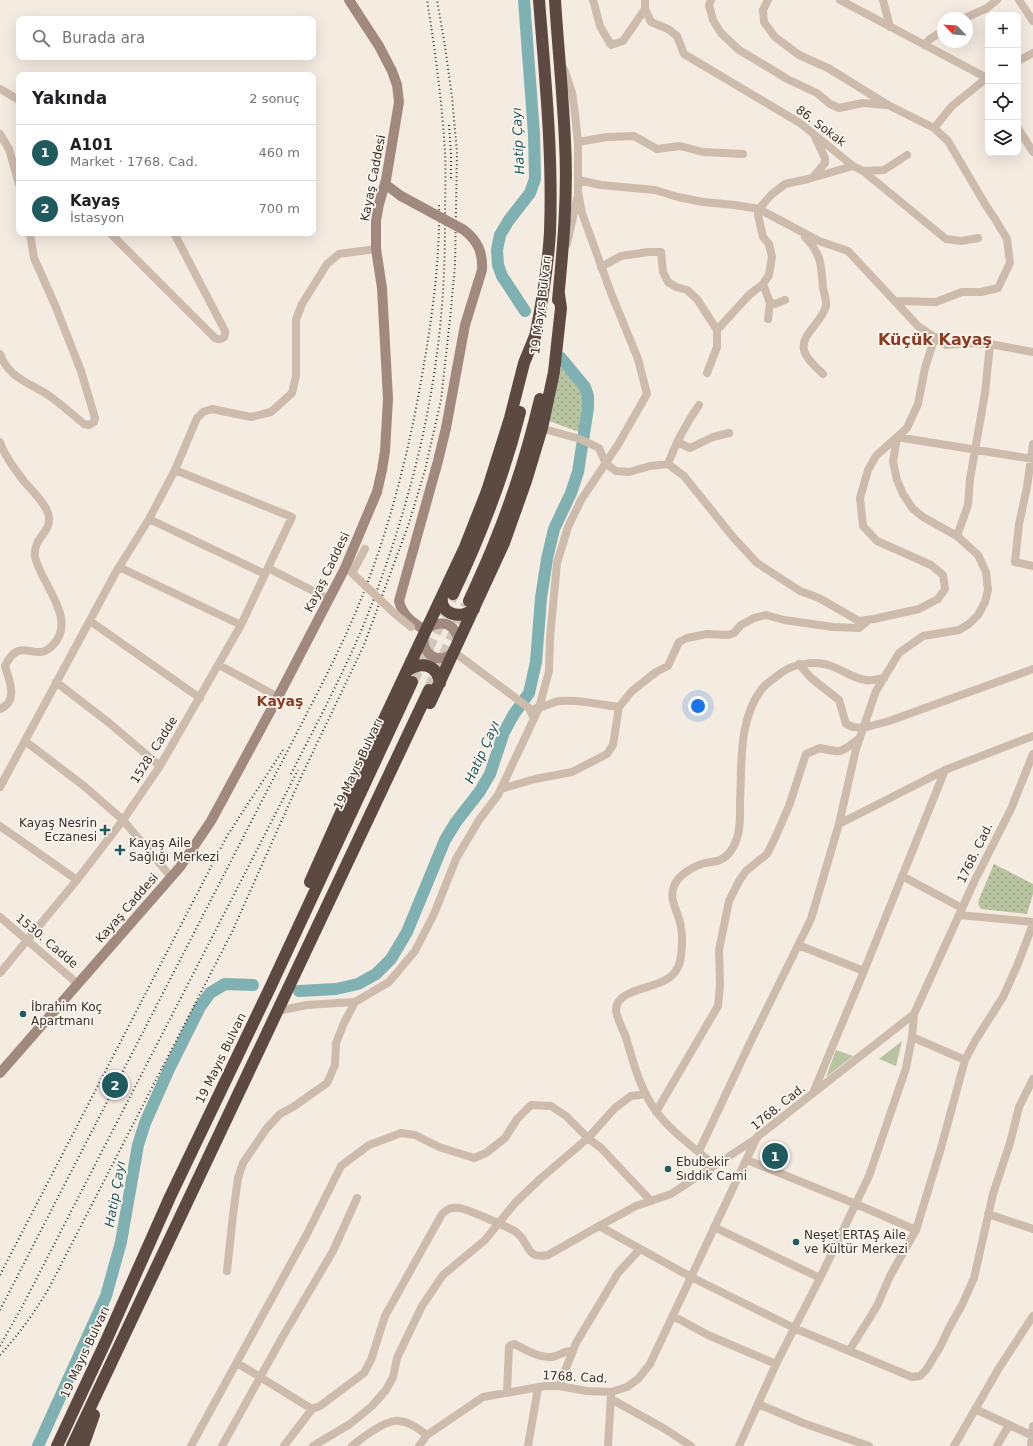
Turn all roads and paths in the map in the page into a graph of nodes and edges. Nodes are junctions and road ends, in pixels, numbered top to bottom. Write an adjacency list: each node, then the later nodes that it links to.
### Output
1 (348, 0): 39 (street, Kayaş Caddesi)
2 (539, 0): 84 (highway, 19 Mayıs Bulvarı)
3 (555, 0): 18 (highway, 19 Mayıs Bulvarı)
4 (594, 0): 12 (street)
5 (645, 0): 12 (street)
6 (711, 0): 25 (street, 86. Sokak)
7 (768, 0): 25 (street)
8 (840, 0): 15 (street)
9 (883, 0): 15 (street)
10 (997, 0): 13 (street)
11 (1019, 0): 14 (street)
12 (645, 9): 29 (street, 86. Sokak)
13 (973, 14)
14 (1033, 21)
15 (890, 27): 17 (street)
16 (937, 35): 17 (street)
17 (924, 45): 21 (street)
18 (558, 52): 30 (street); 50 (highway, 19 Mayıs Bulvarı)
19 (1033, 53): 20 (street)
20 (1021, 59)
21 (985, 76)
22 (985, 80): 26 (street)
23 (0, 90): 24 (street)
24 (16, 98)
25 (888, 105): 26 (street)
26 (934, 128): 55 (street)
27 (1021, 133): 31 (street)
28 (0, 134): 36 (street)
29 (814, 136): 34 (street, 86. Sokak); 37 (street)
30 (578, 142): 32 (street); 38 (street)
31 (1033, 152)
32 (743, 154)
33 (907, 155): 35 (street)
34 (852, 166): 35 (street, 86. Sokak); 37 (street)
35 (863, 171): 48 (street, 86. Sokak)
36 (16, 172)
37 (812, 178): 41 (street)
38 (578, 180): 40 (street); 41 (street)
39 (385, 184): 49 (street, Kayaş Caddesi); 90 (street, bridge)
40 (578, 192): 42 (street); 44 (street)
41 (759, 209): 43 (street); 52 (street)
42 (572, 227): 44 (street); 50 (street)
43 (799, 230): 55 (street); 65 (street)
44 (588, 231): 51 (street)
45 (30, 236): 62 (street)
46 (113, 236): 47 (street)
47 (176, 236)
48 (978, 238)
49 (376, 249): 77 (street); 79 (street, Kayaş Caddesi)
50 (561, 266): 53 (highway, 19 Mayıs Bulvarı)
51 (601, 268): 58 (street); 75 (street)
52 (764, 284): 56 (street); 58 (street)
53 (559, 294): 63 (highway, 19 Mayıs Bulvarı); 63 (highway)
54 (785, 300): 56 (street)
55 (896, 301): 59 (street)
56 (770, 303): 57 (street)
57 (768, 319)
58 (717, 330): 64 (street)
59 (935, 337): 60 (street); 69 (street)
60 (990, 344): 61 (street); 73 (street)
61 (1033, 352)
62 (0, 354)
63 (551, 365): 67 (highway)
64 (707, 373)
65 (823, 374)
66 (699, 405): 71 (street)
67 (538, 427): 75 (street); 86 (highway)
68 (729, 433): 71 (street)
69 (898, 437): 73 (street); 80 (street); 87 (street)
70 (0, 442): 106 (street)
71 (677, 442): 76 (street)
72 (1033, 444): 74 (street)
73 (974, 450): 74 (street); 80 (street)
74 (1032, 459): 81 (street)
75 (606, 464): 76 (street); 105 (street)
76 (668, 464): 87 (street)
77 (175, 470): 78 (street); 83 (street, 1528. Cadde)
78 (149, 519): 82 (street); 83 (street)
79 (360, 534): 85 (street, Kayaş Caddesi); 90 (street, bridge)
80 (956, 536): 96 (street)
81 (1033, 566)
82 (119, 567): 88 (street); 89 (street)
83 (267, 571): 85 (street); 89 (street, 1528. Cadde)
84 (447, 595): 86 (highway); 90 (highway, 19 Mayıs Bulvarı)
85 (329, 599): 101 (street, Kayaş Caddesi)
86 (472, 605): 91 (highway)
87 (870, 620): 103 (street)
88 (90, 621): 97 (street); 102 (street)
89 (241, 625): 93 (street, 1528. Cadde)
90 (421, 630): 91 (street); 91 (street); 95 (highway, 19 Mayıs Bulvarı)
91 (456, 647): 99 (highway); 104 (street)
92 (799, 664): 96 (street); 108 (street); 140 (street)
93 (219, 665): 101 (street); 102 (street, 1528. Cadde)
94 (1033, 669): 108 (street)
95 (408, 670): 99 (highway); 132 (highway, 19 Mayıs Bulvarı)
96 (884, 678): 108 (street)
97 (56, 682): 111 (street); 113 (street)
98 (412, 682): 132 (highway, 19 Mayıs Bulvarı)
99 (440, 683): 128 (highway)
100 (429, 690): 128 (highway)
101 (278, 697): 121 (street, Kayaş Caddesi)
102 (200, 698): 113 (street, 1528. Cadde)
103 (619, 707): 105 (street); 116 (street)
104 (529, 708): 105 (street); 107 (street)
105 (539, 708): 107 (street)
106 (0, 709)
107 (534, 719): 116 (street)
108 (863, 728): 110 (street)
109 (1033, 736): 114 (street)
110 (860, 738): 118 (street); 142 (street)
111 (25, 741): 115 (street); 117 (street)
112 (1033, 754): 123 (street, 1768. Cad.)
113 (160, 766): 117 (street, 1528. Cadde)
114 (944, 770): 118 (street); 120 (street)
115 (0, 787)
116 (501, 789): 133 (street)
117 (123, 820): 121 (street); 122 (street, 1528. Cadde)
118 (839, 824): 127 (street)
119 (0, 826): 122 (street)
120 (902, 876): 123 (street); 129 (street)
121 (171, 877): 131 (street, Kayaş Caddesi)
122 (77, 880): 126 (street, 1528. Cadde)
123 (961, 911): 125 (street); 135 (street, 1768. Cad.)
124 (0, 917): 126 (street, 1530. Cadde)
125 (1033, 923): 137 (street)
126 (27, 940): 130 (street, 1528. Cadde); 131 (street, 1530. Cadde)
127 (798, 945): 129 (street); 145 (street)
128 (304, 954): 134 (highway)
129 (864, 971): 141 (street)
130 (0, 973)
131 (78, 984): 138 (street, Kayaş Caddesi)
132 (272, 984): 164 (highway, 19 Mayıs Bulvarı)
133 (355, 1002): 134 (street); 158 (street)
134 (278, 1011): 167 (highway)
135 (914, 1014): 136 (street); 141 (street, 1768. Cad.)
136 (912, 1037): 137 (street); 150 (street)
137 (965, 1060): 156 (street)
138 (0, 1073)
139 (1033, 1079): 151 (street)
140 (646, 1094): 142 (street); 144 (street)
141 (813, 1094): 143 (street, 1768. Cad.)
142 (656, 1112): 145 (street)
143 (757, 1137): 146 (street, 1768. Cad.); 147 (street)
144 (588, 1138): 149 (street); 152 (street); 168 (street)
145 (699, 1152): 147 (street)
146 (747, 1160): 150 (street); 154 (street, 1768. Cad.)
147 (714, 1165): 149 (street)
148 (357, 1198): 170 (street)
149 (651, 1201): 153 (street)
150 (856, 1204): 156 (street); 160 (street)
151 (988, 1214): 155 (street); 166 (street)
152 (498, 1224): 153 (street); 176 (street); 190 (street)
153 (599, 1226): 157 (street)
154 (714, 1227): 159 (street, 1768. Cad.); 160 (street)
155 (1033, 1228)
156 (916, 1230): 166 (street)
157 (640, 1249): 159 (street); 165 (street)
158 (227, 1271)
159 (691, 1277): 161 (street, 1768. Cad.); 163 (street)
160 (820, 1278): 163 (street)
161 (673, 1316): 169 (street); 174 (street, 1768. Cad.)
162 (1033, 1316): 177 (street)
163 (794, 1328): 166 (street); 169 (street)
164 (106, 1341): 183 (highway); 184 (highway, 19 Mayıs Bulvarı)
165 (572, 1351): 171 (street); 173 (street)
166 (849, 1351)
167 (116, 1354): 185 (highway); 186 (highway)
168 (237, 1363): 170 (street); 187 (street)
169 (776, 1364): 175 (street)
170 (261, 1378): 176 (street); 188 (street)
171 (559, 1386): 172 (street, 1768. Cad.); 174 (street, 1768. Cad.)
172 (538, 1388): 173 (street, 1768. Cad.); 193 (street)
173 (507, 1393): 180 (street, 1768. Cad.)
174 (611, 1396): 182 (street); 194 (street)
175 (758, 1404): 195 (street); 196 (street)
176 (312, 1409): 189 (street)
177 (975, 1409): 178 (street); 197 (street)
178 (1009, 1424): 181 (street); 198 (street)
179 (1033, 1426): 181 (street)
180 (427, 1435): 191 (street); 192 (street, 1768. Cad.)
181 (1032, 1435): 199 (street)
182 (685, 1444)
183 (48, 1446)
184 (57, 1446)
185 (72, 1446)
186 (83, 1446)
187 (191, 1446)
188 (222, 1446)
189 (284, 1446)
190 (313, 1446)
191 (352, 1446)
192 (419, 1446)
193 (528, 1446)
194 (608, 1446)
195 (739, 1446)
196 (869, 1446)
197 (954, 1446)
198 (997, 1446)
199 (1031, 1446)

